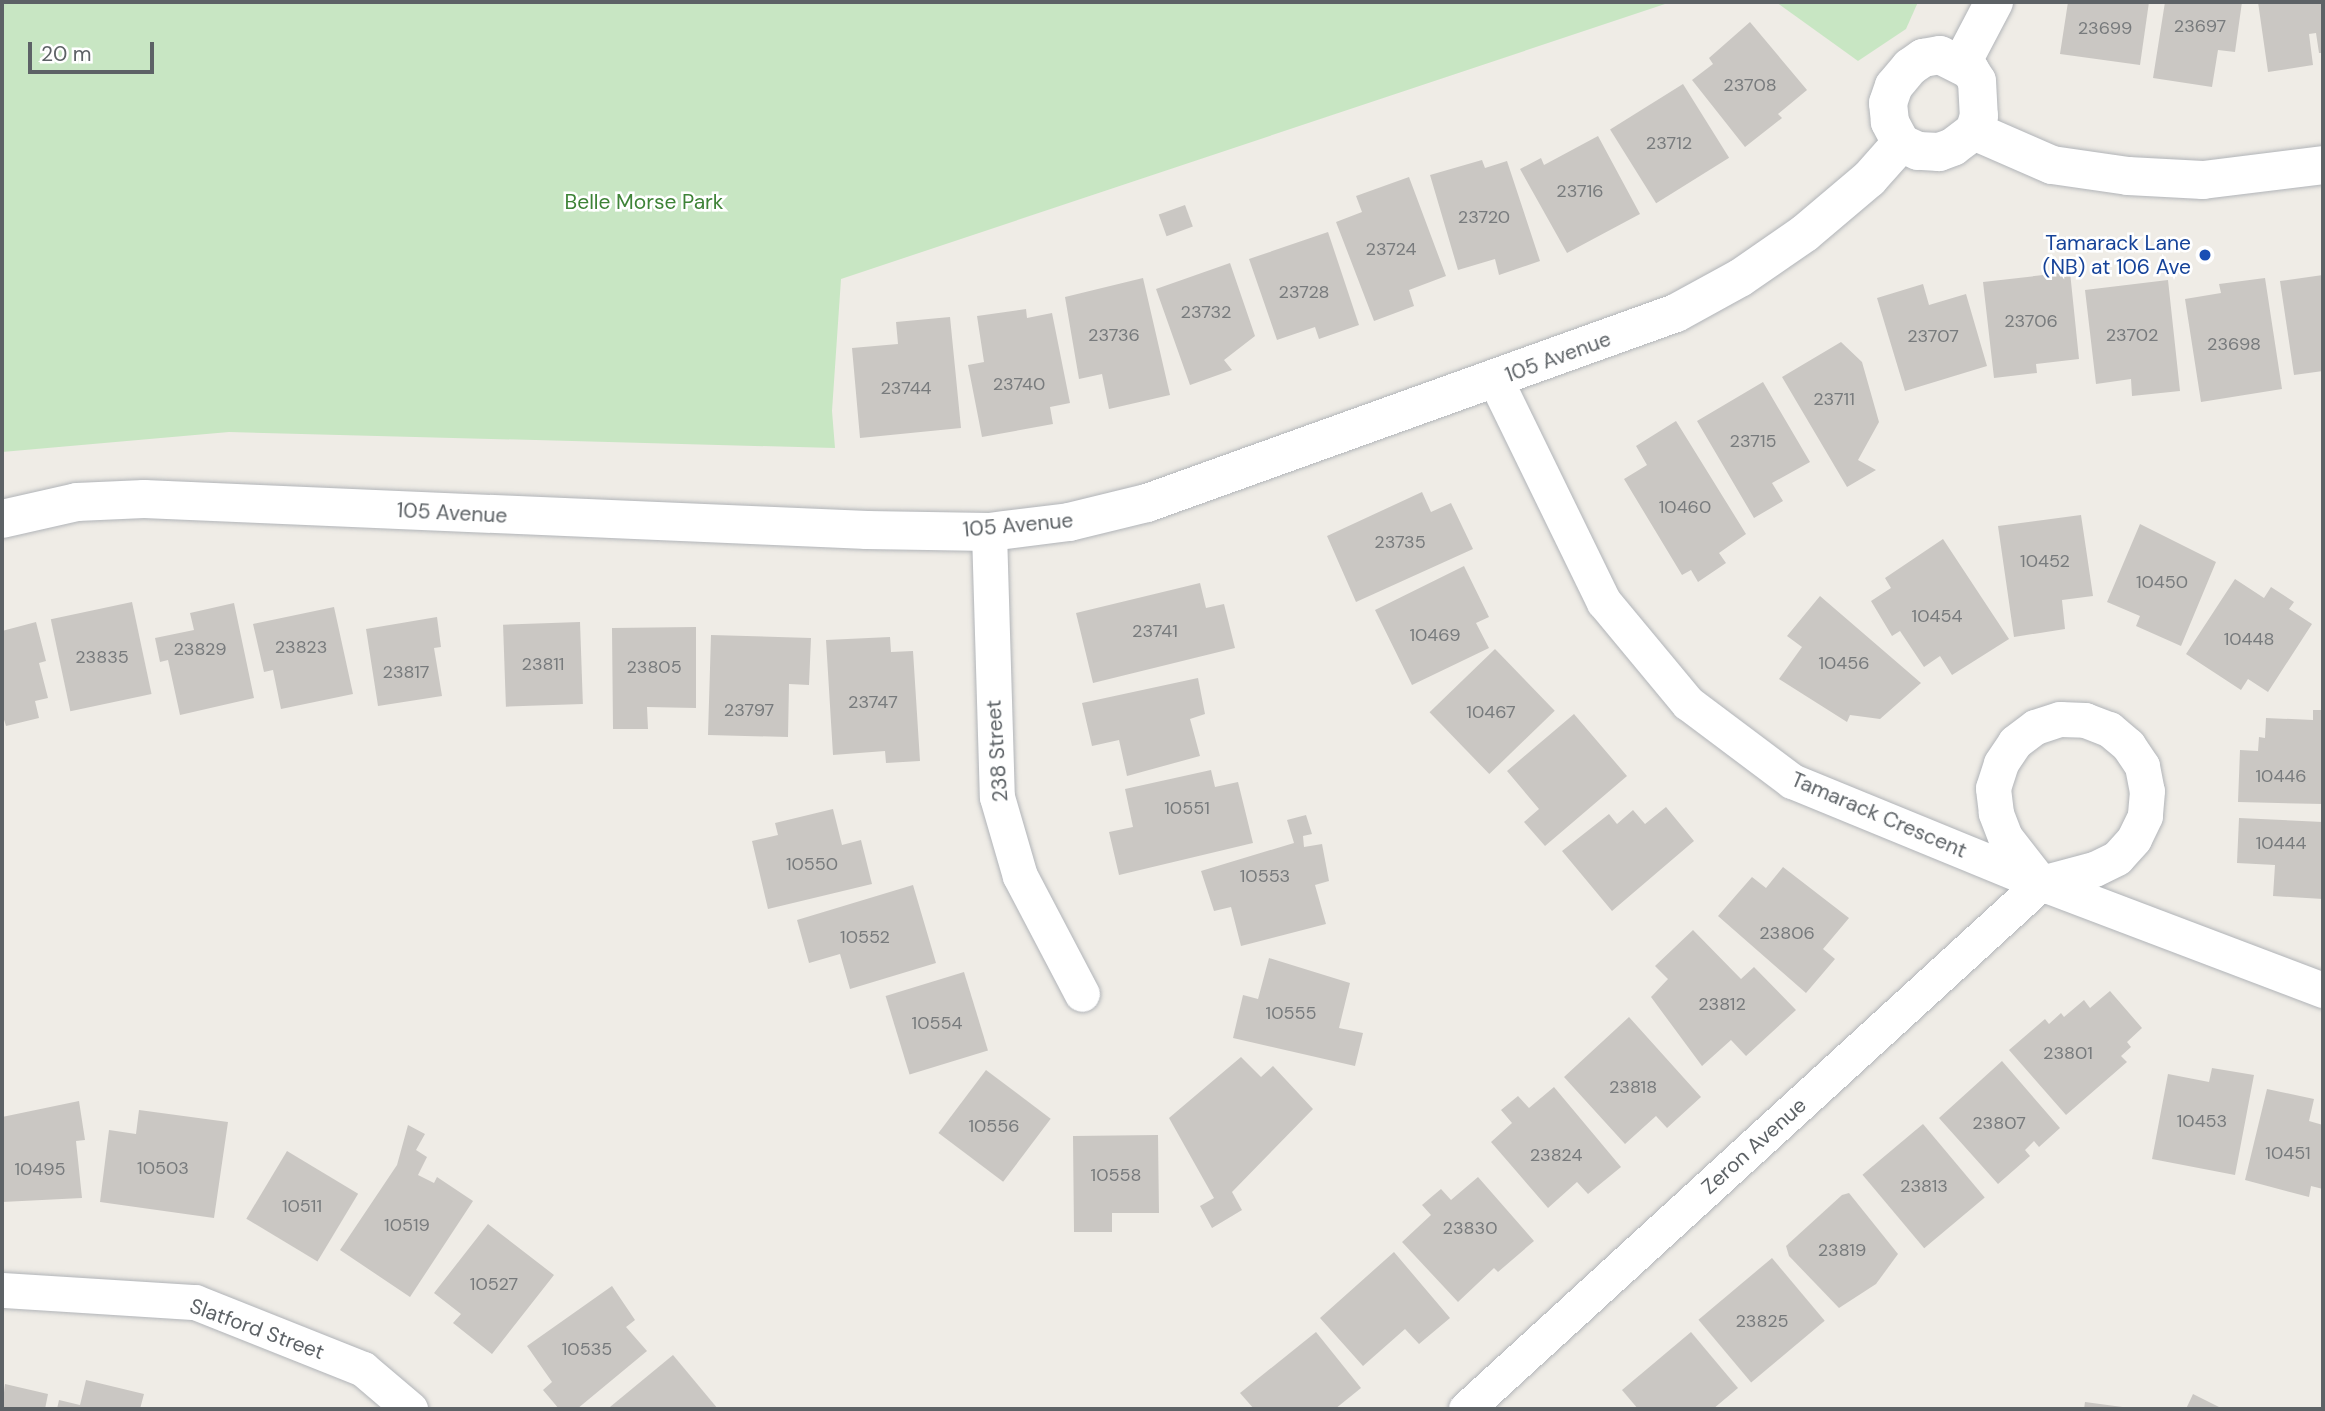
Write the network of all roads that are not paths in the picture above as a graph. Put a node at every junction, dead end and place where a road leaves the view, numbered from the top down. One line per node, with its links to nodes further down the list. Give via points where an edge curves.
1 (1994, 2): 2 (street)
2 (1962, 63): 3 (street, via 1978,81 1980,107); 4 (street, via 1940,55 1923,58 1894,86 1888,103 1890,122)
3 (1974, 131): 4 (street, via 1939,152 1918,151); 5 (street, via 2052,165 2128,176 2203,180)
4 (1902, 142): 6 (street, 105 Avenue, via 1825,217 1729,284 1653,322)
5 (2323, 165)
6 (1495, 379): 8 (street, 105 Avenue, via 1147,503 1069,522); 9 (street, Tamarack Crescent, via 1604,602 1688,703 1792,781)
7 (2, 519): 8 (street, 105 Avenue, via 77,502 158,499 705,525)
8 (989, 532): 11 (street, 238 Street, via 997,797 1020,876)
9 (2041, 883): 9 (street, via 2117,858 2134,839 2145,816 2142,766 2129,745 2109,729 2085,720 2060,719 2035,727 2015,742 2001,763 1993,788 2005,837); 10 (street, Tamarack Crescent); 14 (street, Zeron Avenue)
10 (2323, 990)
11 (1082, 994)
12 (2, 1290): 13 (street, Slatford Street, via 195,1302 363,1369)
13 (410, 1409)
14 (1466, 1409)

